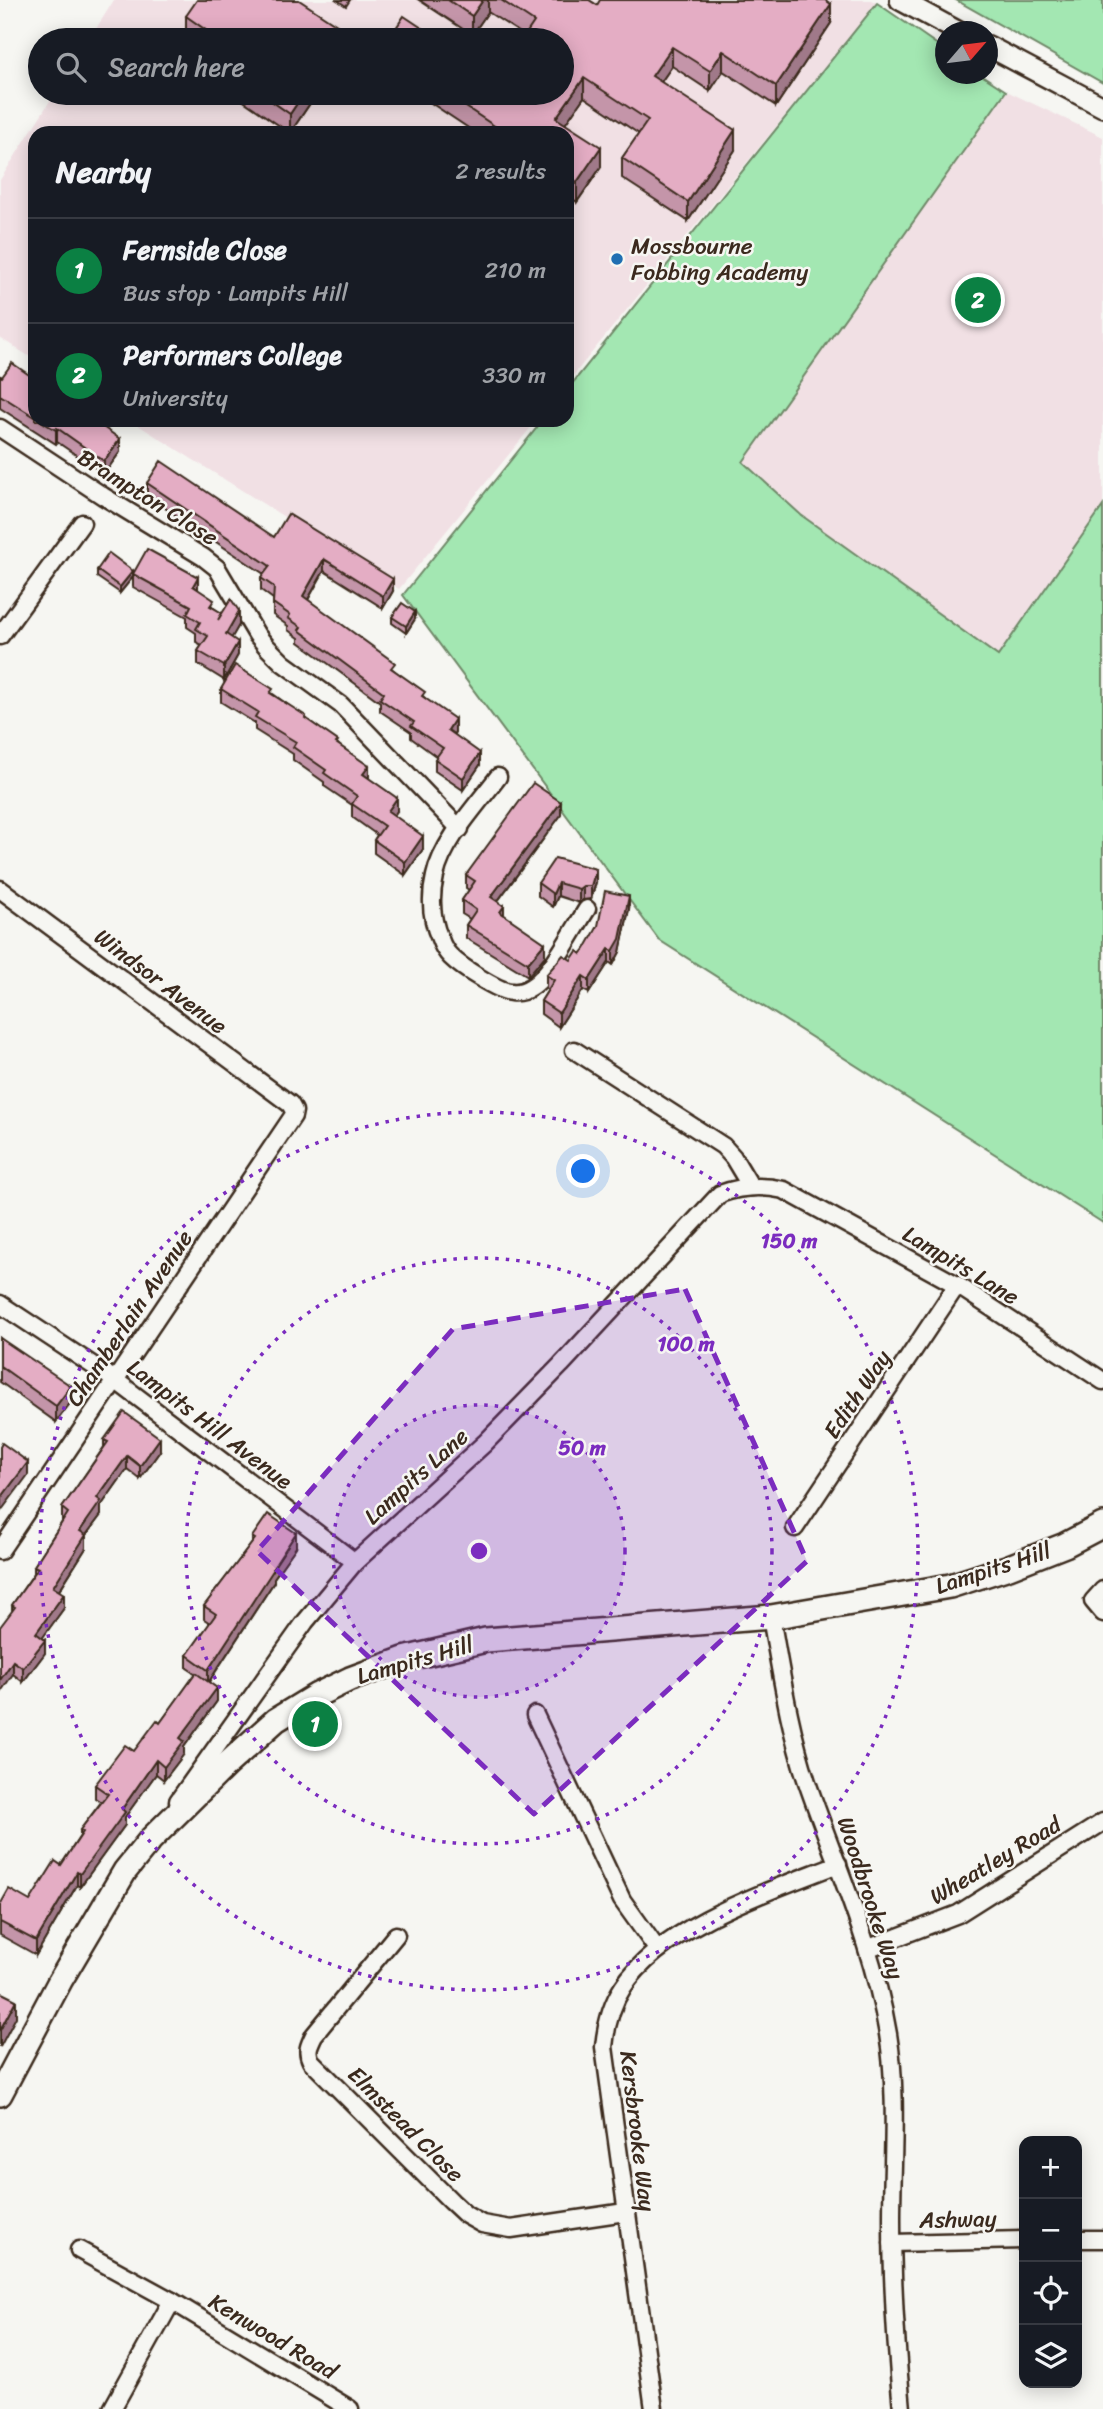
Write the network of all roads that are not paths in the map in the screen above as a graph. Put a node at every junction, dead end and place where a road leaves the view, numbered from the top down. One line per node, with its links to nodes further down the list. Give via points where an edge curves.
1 (900, 0): 2 (street)
2 (939, 21)
3 (998, 52): 4 (street)
4 (1103, 107)
5 (0, 428): 9 (street, Brampton Close, via 217,568 267,647 341,705)
6 (82, 523): 7 (street)
7 (0, 636)
8 (498, 777): 9 (street)
9 (460, 829): 11 (street, via 435,874 432,910 440,942 470,970 508,992 533,987)
10 (0, 889): 13 (street, Windsor Avenue)
11 (587, 909)
12 (574, 1051): 14 (street, via 723,1146)
13 (294, 1111): 17 (street, Chamberlain Avenue)
14 (751, 1187): 15 (street, Lampits Lane, via 784,1190); 22 (street, Lampits Lane, via 720,1194 485,1444)
15 (957, 1285): 18 (street, Lampits Lane); 20 (street, Edith Way)
16 (0, 1304): 17 (street, Lampits Hill Avenue)
17 (114, 1380): 21 (street, Chamberlain Avenue); 22 (street, Lampits Hill Avenue)
18 (1103, 1381)
19 (1103, 1525): 25 (main road, Lampits Hill, via 1065,1545 950,1586)
20 (795, 1528)
21 (0, 1551)
22 (355, 1562): 28 (street, Lampits Lane, via 305,1622)
23 (1103, 1590): 24 (street, via 1093,1601)
24 (1103, 1613)
25 (771, 1616): 28 (main road, Lampits Hill, via 486,1640 382,1667 350,1679 276,1720); 29 (street, Woodbrooke Way, via 793,1735)
26 (535, 1715): 32 (street, via 622,1900)
27 (1103, 1822): 31 (street, Wheatley Road, via 958,1914)
28 (151, 1839): 33 (main road, Lampits Hill, via 98,1914)
29 (838, 1864): 31 (street, Woodbrooke Way); 32 (street, Kersbrooke Way, via 712,1917)
30 (396, 1936): 34 (street, Elmstead Close, via 314,2035 308,2045 311,2061 452,2202 482,2224 511,2230)
31 (869, 1948): 38 (street, Woodbrooke Way, via 888,2034 893,2085)
32 (657, 1950): 34 (street, Kersbrooke Way, via 623,1987 606,2026 604,2047)
33 (0, 2094)
34 (625, 2213): 43 (street, Kersbrooke Way)
35 (1082, 2239): 36 (street)
36 (1103, 2239)
37 (1019, 2240): 38 (street, Ashway)
38 (892, 2243): 44 (street, Woodbrooke Way)
39 (79, 2250): 40 (street, Kenwood Road)
40 (172, 2301): 41 (street); 42 (street, Kenwood Road)
41 (112, 2409)
42 (350, 2409)
43 (654, 2409)
44 (902, 2409)

